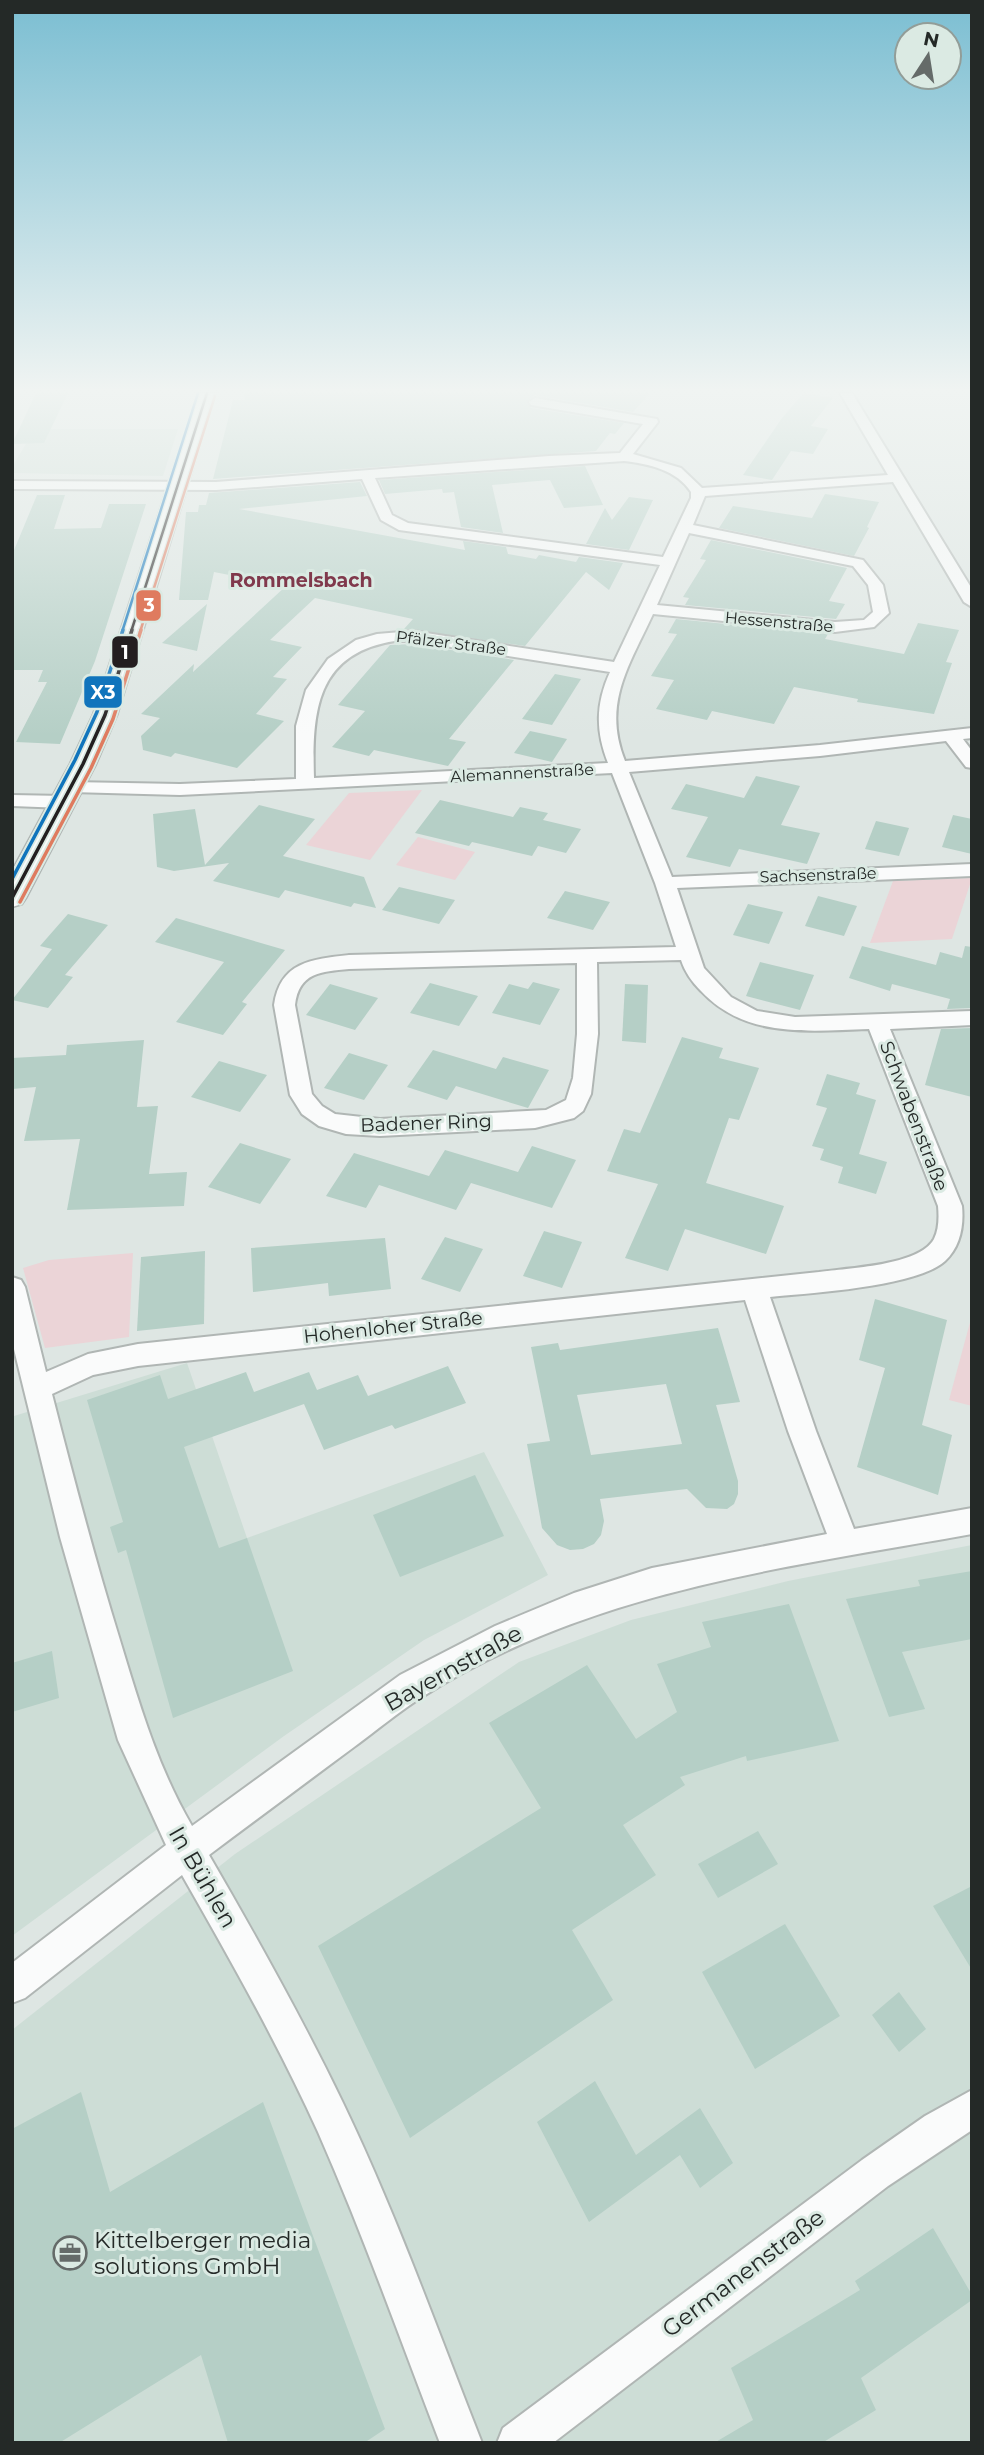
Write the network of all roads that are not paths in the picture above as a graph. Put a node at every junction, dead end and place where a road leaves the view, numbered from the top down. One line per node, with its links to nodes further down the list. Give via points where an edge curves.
1 (171, 508): 15 (main road, via 106,715)
2 (382, 508): 6 (street, via 386,517 404,527)
3 (694, 508): 5 (street, Schwabenstraße)
4 (916, 508): 7 (street)
5 (684, 528): 6 (street, Schwabenstraße); 8 (street, Hessenstraße, via 858,563 877,592 881,613 868,624 835,627)
6 (667, 562): 8 (street, Schwabenstraße)
7 (972, 602)
8 (648, 609): 9 (street, Schwabenstraße)
9 (619, 668): 13 (street, Schwabenstraße, via 609,692 606,721); 14 (street, Pfälzer Straße, via 413,636 389,635 359,643 334,661 313,692 305,728)
10 (972, 733): 11 (street, Alemannenstraße)
11 (951, 736): 12 (street); 13 (street, Alemannenstraße)
12 (972, 762)
13 (618, 769): 14 (street, Alemannenstraße); 18 (street, Schwabenstraße)
14 (305, 783): 15 (street, Alemannenstraße)
15 (67, 794): 16 (street, Alemannenstraße); 19 (main road)
16 (12, 800)
17 (972, 870): 18 (street, Sachsenstraße)
18 (665, 883): 20 (street, Schwabenstraße)
19 (12, 898)
20 (688, 953): 21 (street, Badener Ring); 23 (street, Schwabenstraße, via 711,992 752,1017 809,1025)
21 (587, 957): 21 (street, Badener Ring, via 349,962 305,972 288,985 282,1007 301,1095 321,1118 346,1125 516,1120 565,1113 582,1092)
22 (972, 1018): 23 (street)
23 (877, 1022): 24 (street, Schwabenstraße)
24 (961, 1206): 26 (street, Schwabenstraße, via 945,1241 920,1264)
25 (12, 1287): 27 (street, In Bühlen)
26 (754, 1289): 27 (street, Hohenloher Straße, via 138,1355 88,1366); 29 (street)
27 (37, 1389): 30 (street, In Bühlen, via 122,1705 148,1775)
28 (972, 1521): 29 (street, Bayernstraße)
29 (845, 1544): 30 (street, Bayernstraße, via 652,1582 574,1607 506,1636 411,1686)
30 (187, 1850): 31 (street, Bayernstraße); 33 (street, In Bühlen, via 254,1968 330,2118)
31 (12, 1985)
32 (972, 2109): 34 (street, Germanenstraße, via 875,2173)
33 (461, 2443)
34 (518, 2443)

